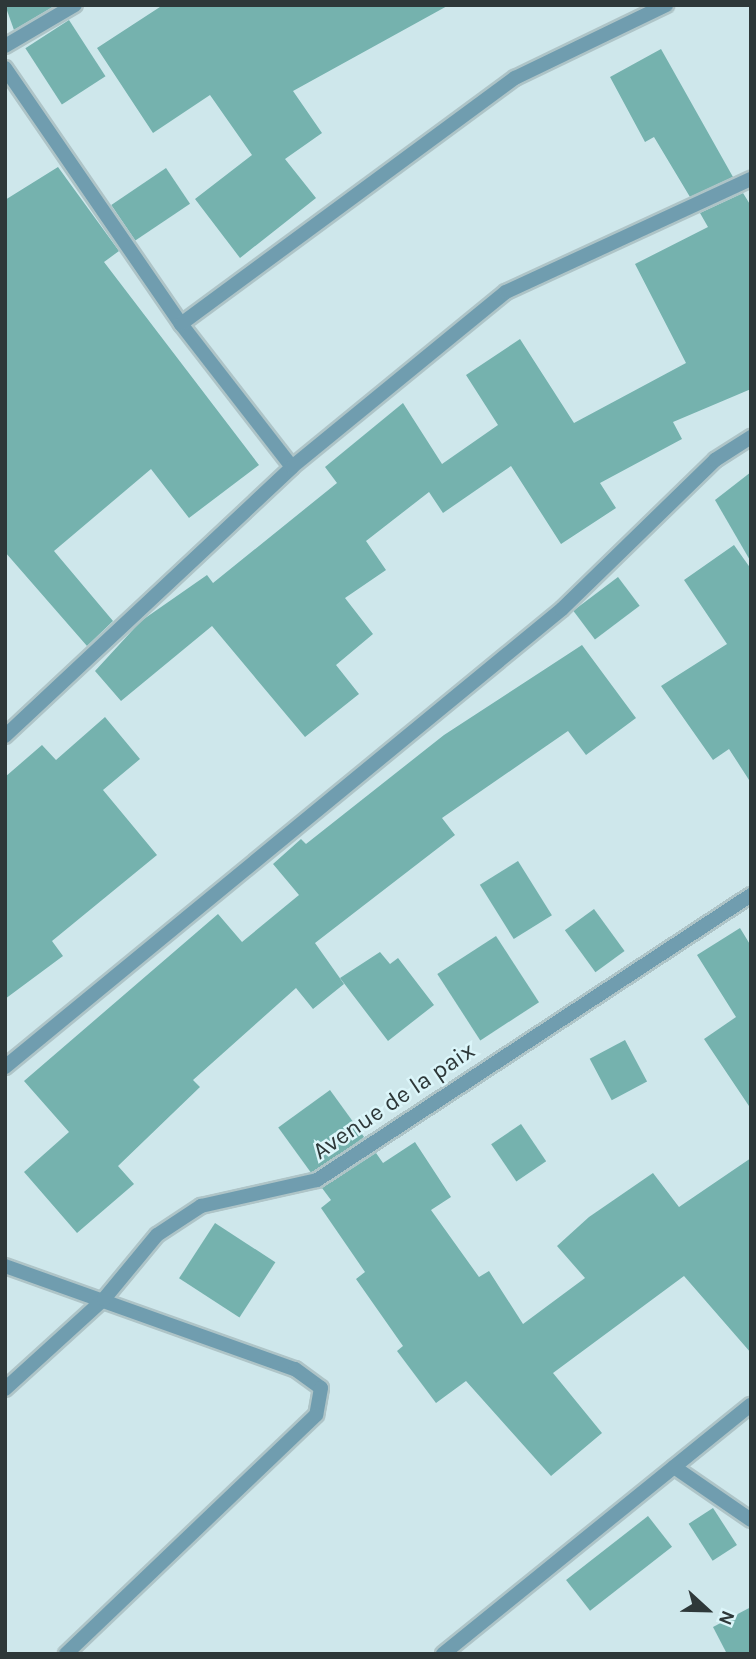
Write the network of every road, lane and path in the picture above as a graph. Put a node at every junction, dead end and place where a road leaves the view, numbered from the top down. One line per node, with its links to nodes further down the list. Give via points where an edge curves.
1 (75, 5): 3 (street)
2 (666, 5): 6 (street, via 515,78)
3 (5, 46)
4 (5, 68): 6 (street)
5 (751, 179): 8 (street, via 506,292)
6 (181, 324): 8 (street)
7 (751, 437): 11 (street, via 715,460 562,608)
8 (292, 467): 9 (street)
9 (5, 736)
10 (751, 895): 13 (street, Avenue de la paix, via 317,1180 201,1206 157,1235)
11 (5, 1067)
12 (5, 1266): 13 (street)
13 (104, 1299): 14 (street, Avenue de la paix); 18 (street, via 295,1369 321,1388 316,1415)
14 (5, 1389)
15 (751, 1405): 16 (street)
16 (674, 1467): 17 (street); 19 (street)
17 (751, 1520)
18 (66, 1654)
19 (443, 1654)

